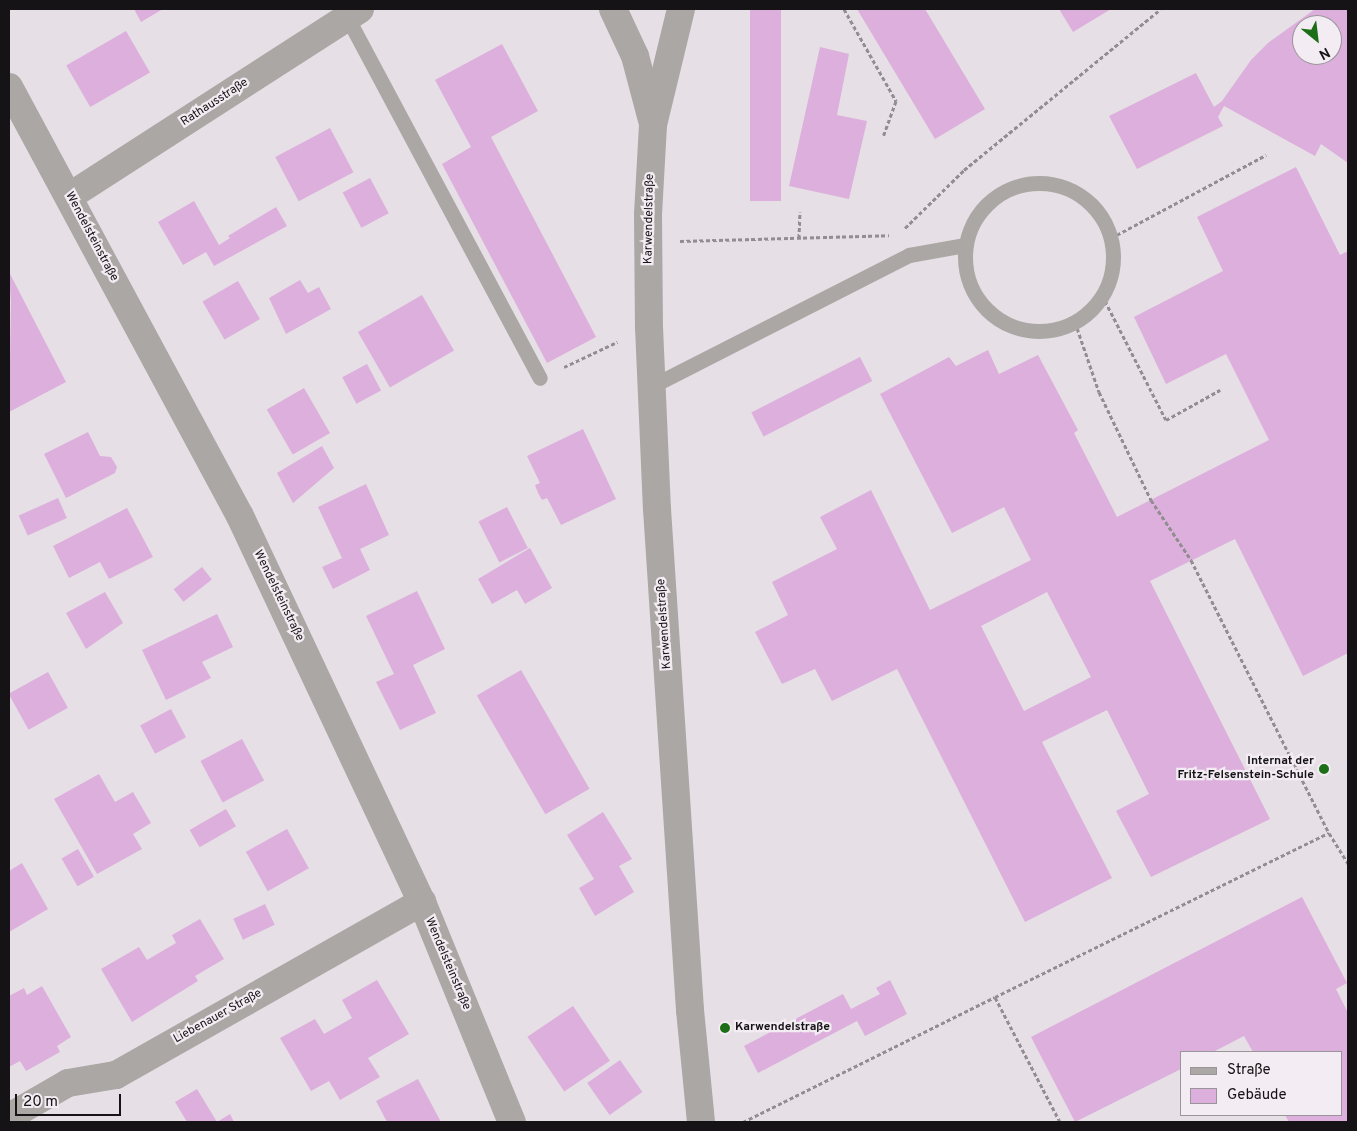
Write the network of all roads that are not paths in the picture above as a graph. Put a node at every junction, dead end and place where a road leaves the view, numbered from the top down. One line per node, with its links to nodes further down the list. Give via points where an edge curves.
1 (613, 9): 5 (street, Karwendelstraße, via 635,56)
2 (681, 9): 5 (street, Karwendelstraße)
3 (353, 13): 6 (street, Rathausstraße); 8 (lane)
4 (9, 87): 6 (street, Wendelsteinstraße)
5 (653, 125): 9 (street, Karwendelstraße, via 649,241)
6 (70, 196): 10 (street, Wendelsteinstraße, via 240,516)
7 (965, 245): 7 (lane, via 965,268 972,291 986,311 1006,324 1028,331 1052,331 1075,322 1090,311 1110,277 1111,238 1100,215 1083,197 1060,186 1036,183 1011,188 989,202 974,221); 9 (lane, via 908,255)
8 (540, 378)
9 (650, 387): 13 (street, Karwendelstraße, via 690,1010)
10 (422, 902): 11 (street, Liebenauer Straße, via 116,1075 68,1083); 12 (street, Wendelsteinstraße)
11 (9, 1117)
12 (512, 1122)
13 (701, 1122)

